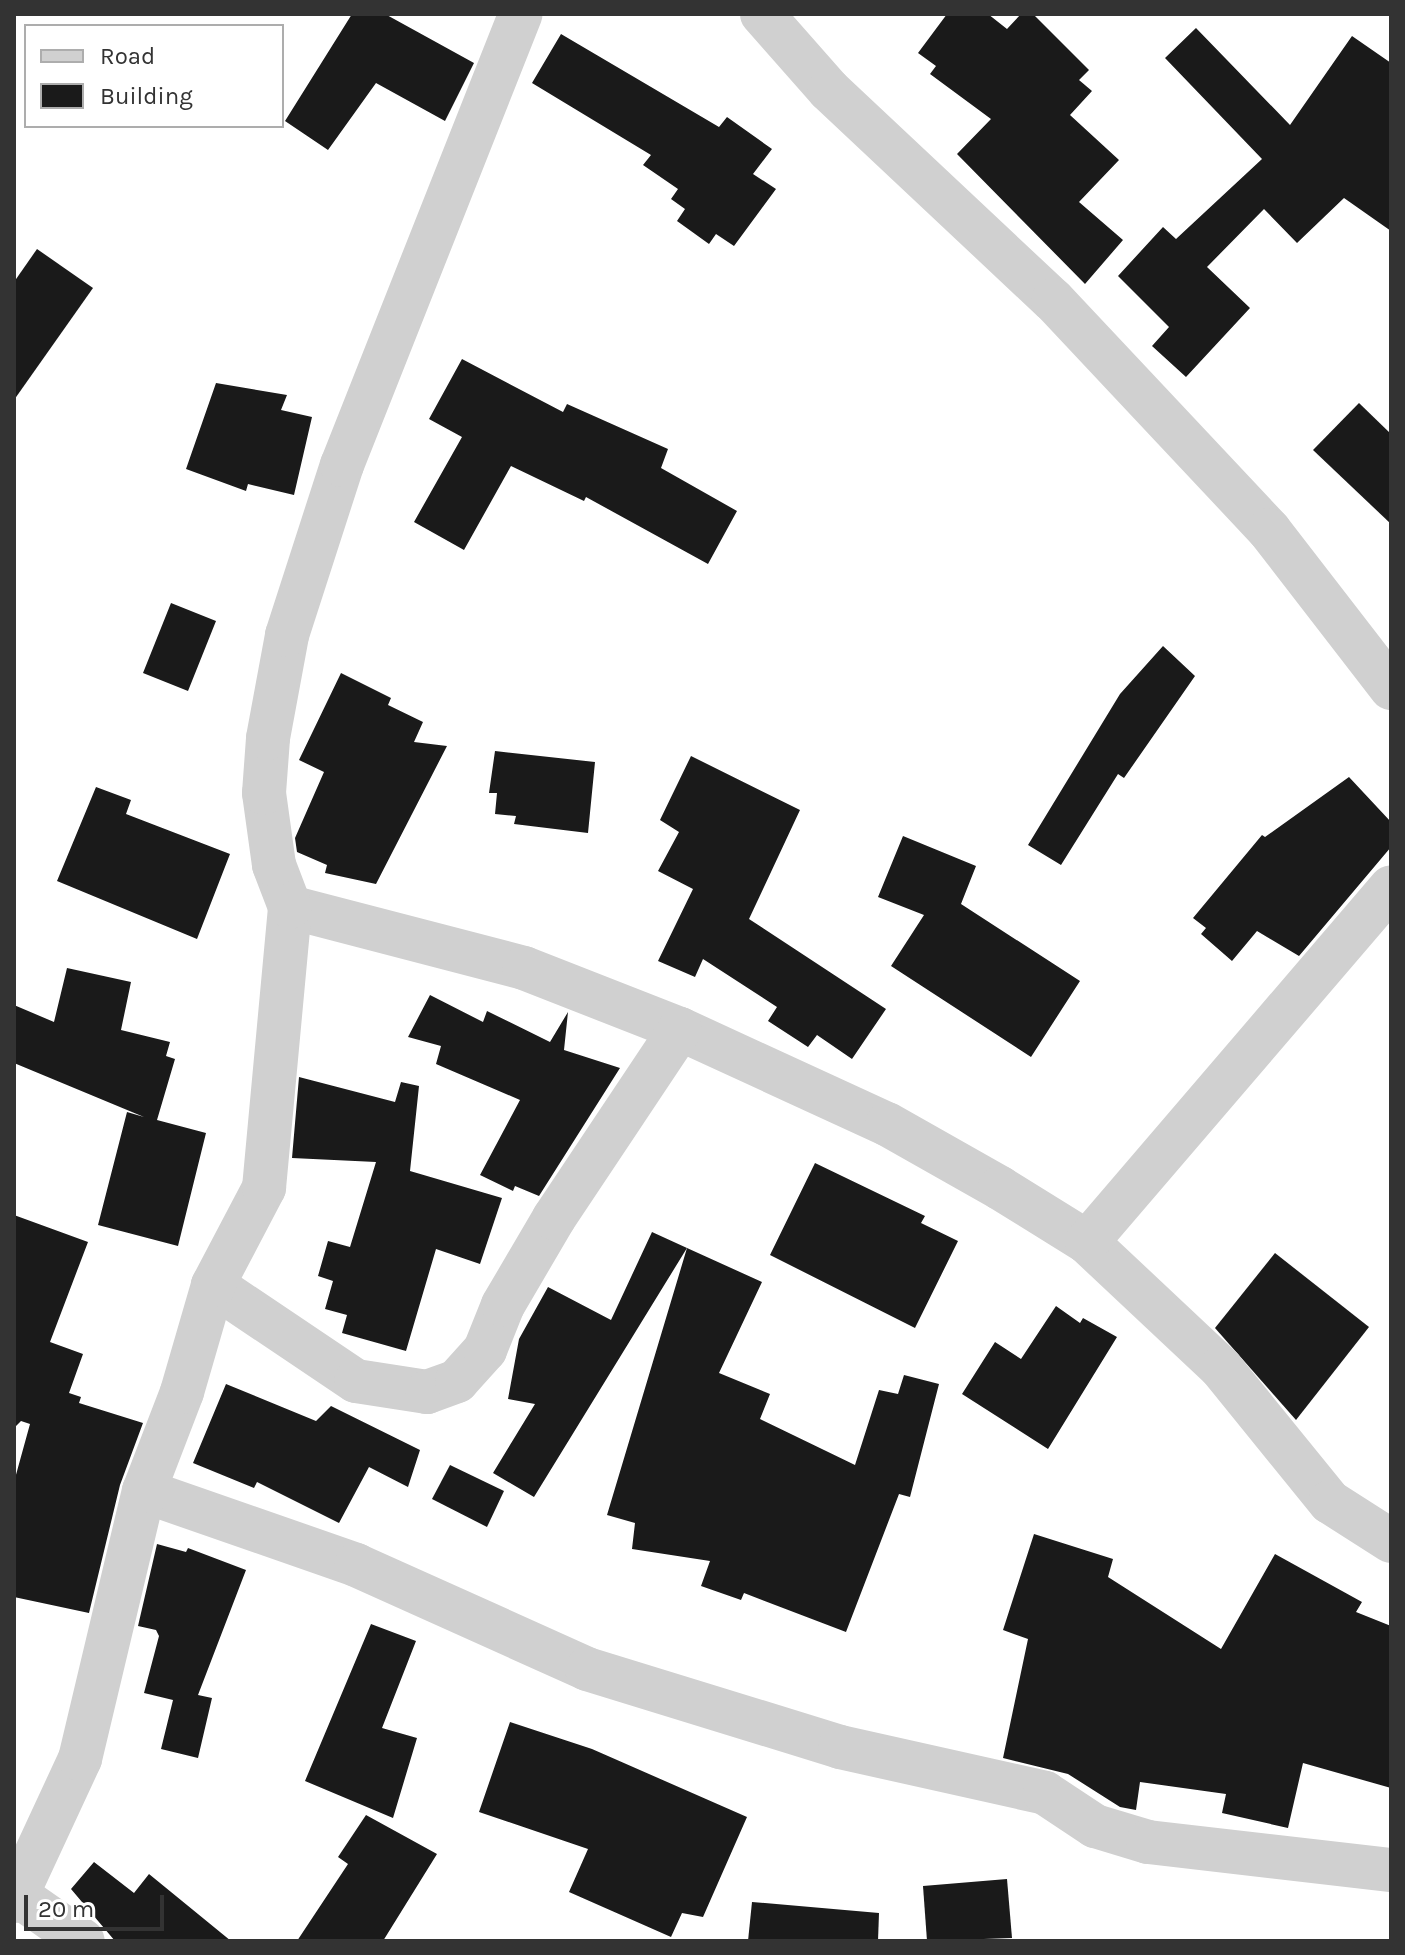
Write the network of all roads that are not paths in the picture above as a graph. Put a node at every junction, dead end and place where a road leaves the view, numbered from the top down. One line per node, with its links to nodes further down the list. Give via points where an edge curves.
1 (521, 14): 5 (street, via 342,465 287,635 264,793 274,865)
2 (762, 14): 3 (street, via 829,90 1053,300 1269,530)
3 (1391, 688)
4 (1391, 887): 7 (street)
5 (290, 907): 6 (street, via 524,968); 8 (street, via 264,1188)
6 (680, 1029): 7 (street, via 887,1124); 8 (street, via 554,1218 503,1305 485,1350 457,1381 427,1392 356,1381)
7 (1087, 1242): 10 (street, via 1221,1368 1330,1502)
8 (213, 1285): 9 (street, via 182,1392)
9 (144, 1491): 11 (street, via 356,1565 587,1669 840,1747 1045,1793 1095,1826 1148,1842); 12 (street, via 80,1759)
10 (1391, 1541)
11 (1391, 1870)
12 (18, 1878): 13 (street)
13 (83, 1941)

